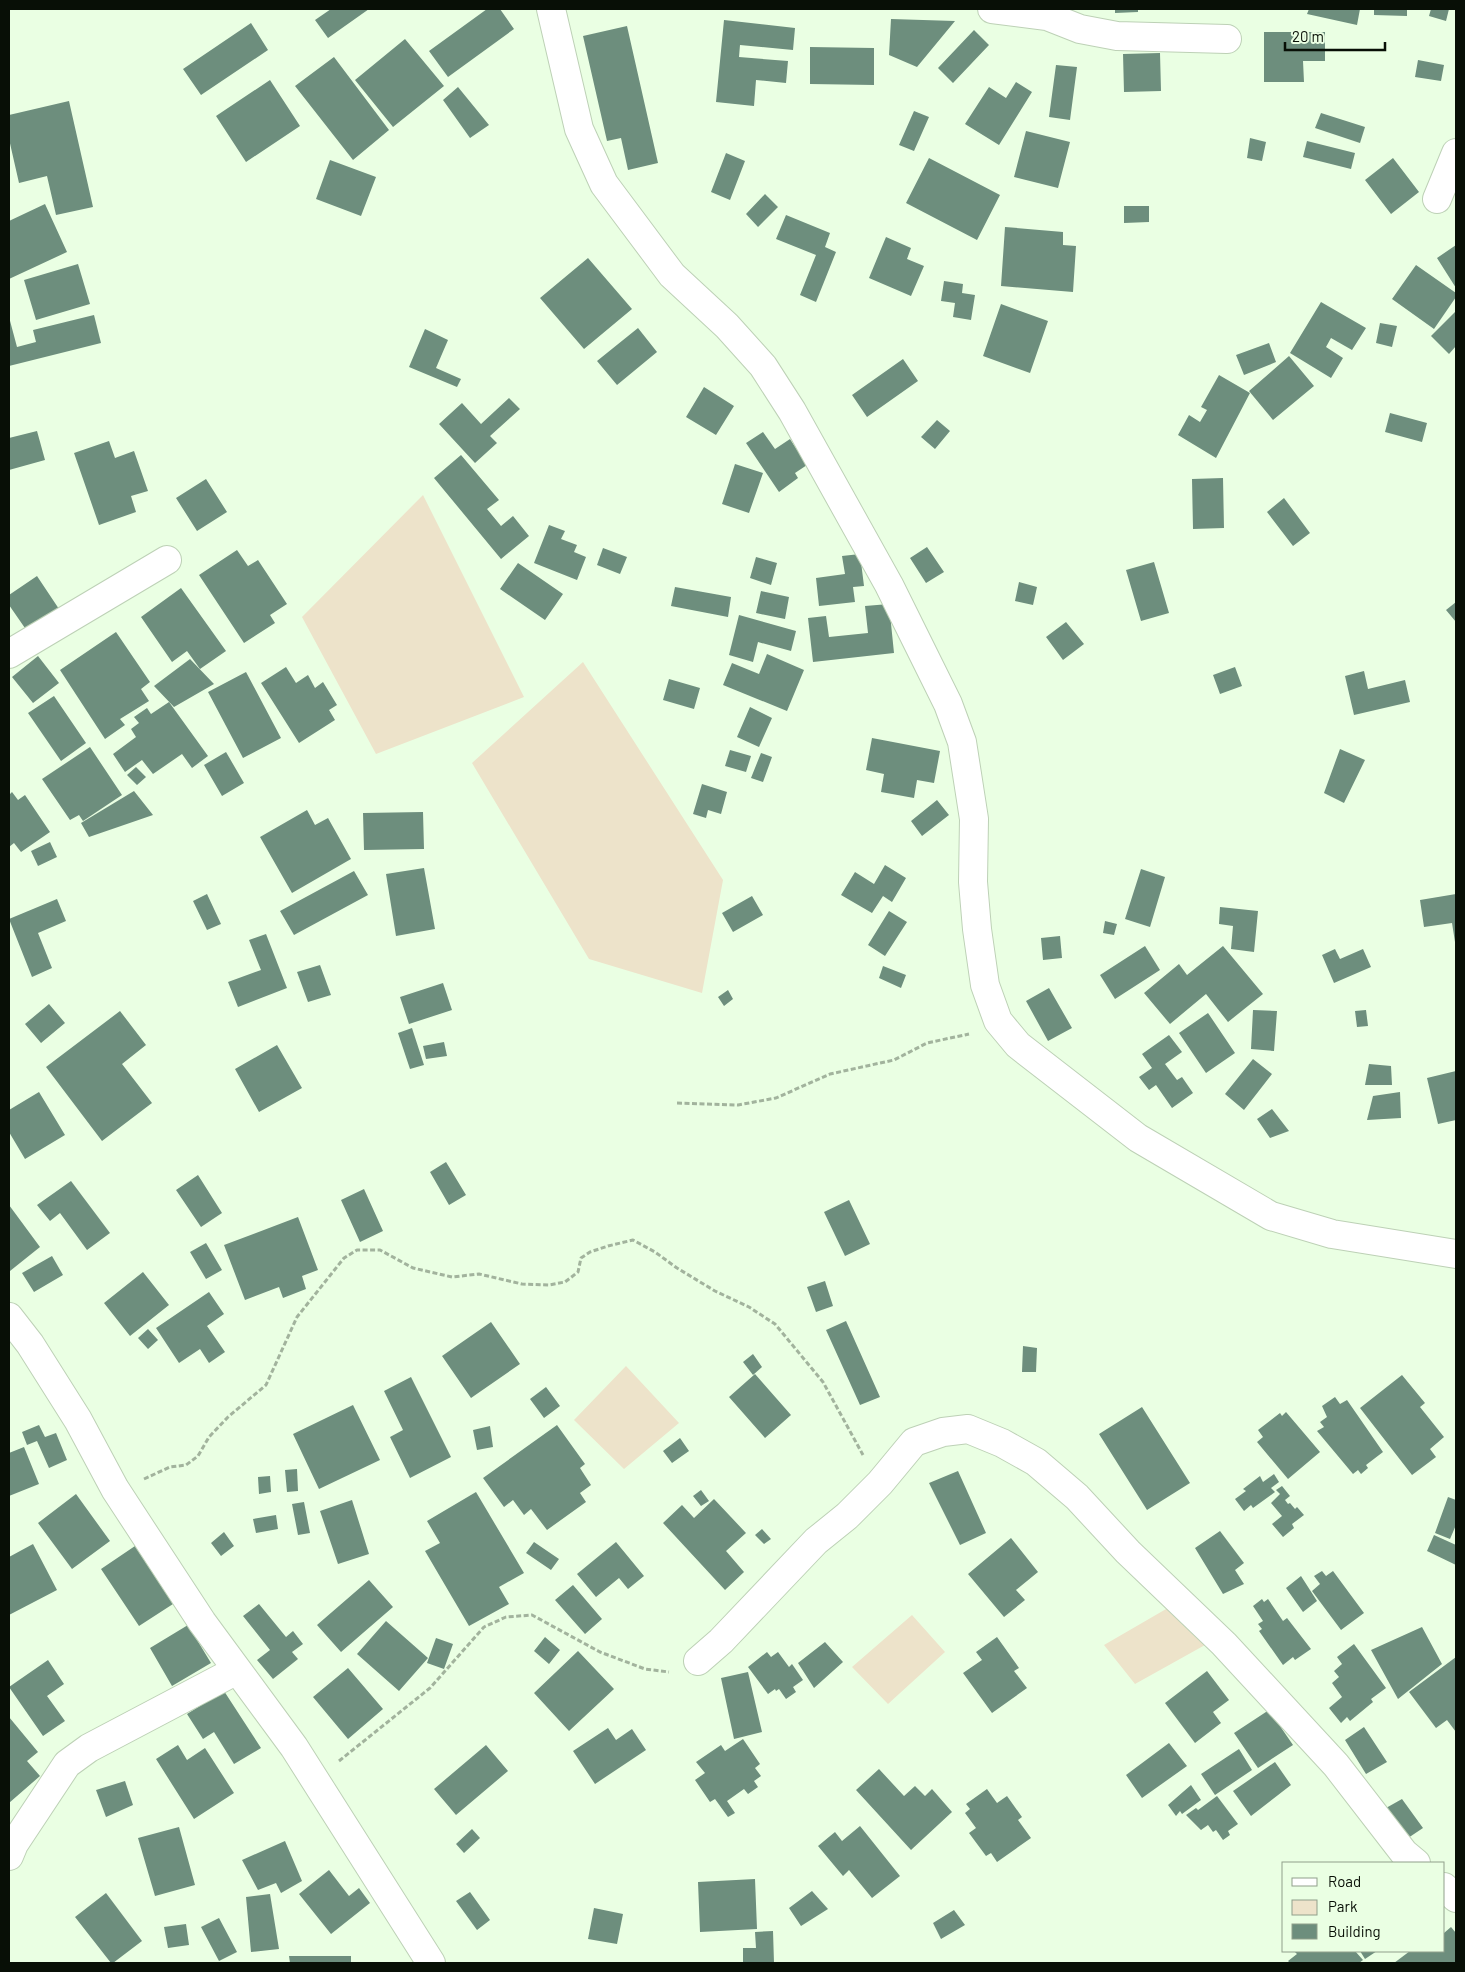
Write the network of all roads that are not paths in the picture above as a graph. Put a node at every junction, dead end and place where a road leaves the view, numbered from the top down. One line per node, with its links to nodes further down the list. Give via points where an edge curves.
1 (551, 9): 8 (street, via 579,129 604,184 672,275 727,326 763,366 792,411 889,585 948,704 962,742 974,819 973,882 986,985 998,1022 1018,1045 1138,1138 1271,1216 1332,1234)
2 (992, 9): 3 (street, via 1047,16 1080,29 1117,36)
3 (1227, 39)
4 (1456, 153): 5 (street)
5 (1437, 199)
6 (168, 560): 7 (street)
7 (9, 654)
8 (1456, 1254)
9 (9, 1317): 11 (street, via 78,1420 115,1489)
10 (698, 1661): 13 (street, via 721,1641 816,1540 847,1516 880,1483 914,1442 942,1432 968,1429 1036,1462 1077,1497 1128,1552 1224,1644 1336,1765 1404,1853)
11 (237, 1670): 12 (street, via 89,1748 67,1764); 16 (street, via 294,1746)
12 (9, 1856)
13 (1415, 1862)
14 (1445, 1888): 15 (street)
15 (1456, 1898)
16 (431, 1963)

